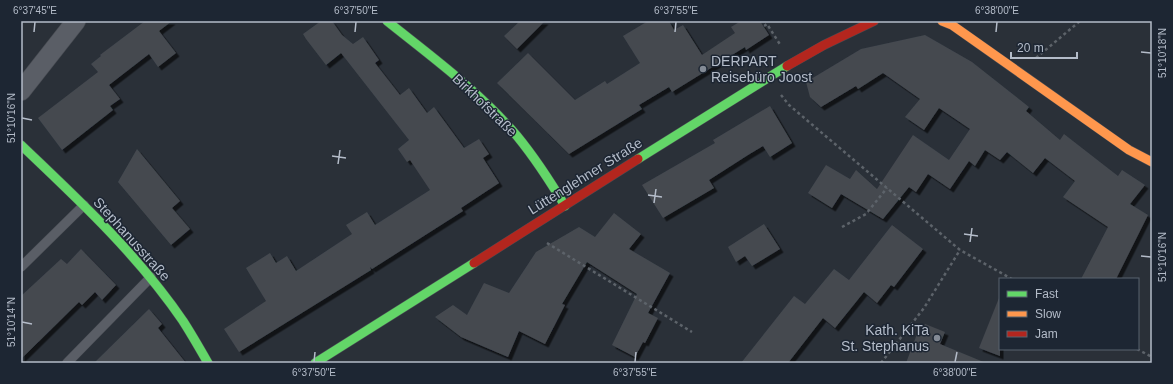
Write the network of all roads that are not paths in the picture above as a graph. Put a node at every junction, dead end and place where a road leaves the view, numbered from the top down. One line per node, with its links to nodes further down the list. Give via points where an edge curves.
1 (76, 21): 5 (street)
2 (387, 21): 9 (street, Birkhofstraße, via 462,81 516,135 546,174)
3 (874, 21): 9 (street, Lüttenglehner Straße, via 766,78)
4 (942, 21): 7 (street, via 952,25 1129,150)
5 (21, 91)
6 (21, 145): 8 (street, Stephanusstraße)
7 (1152, 162)
8 (84, 205): 10 (lane); 11 (street, Stephanusstraße)
9 (565, 206): 14 (street, Lüttenglehner Straße)
10 (21, 267)
11 (151, 277): 12 (lane); 13 (street, Stephanusstraße, via 179,314)
12 (67, 363)
13 (208, 363)
14 (314, 363)

